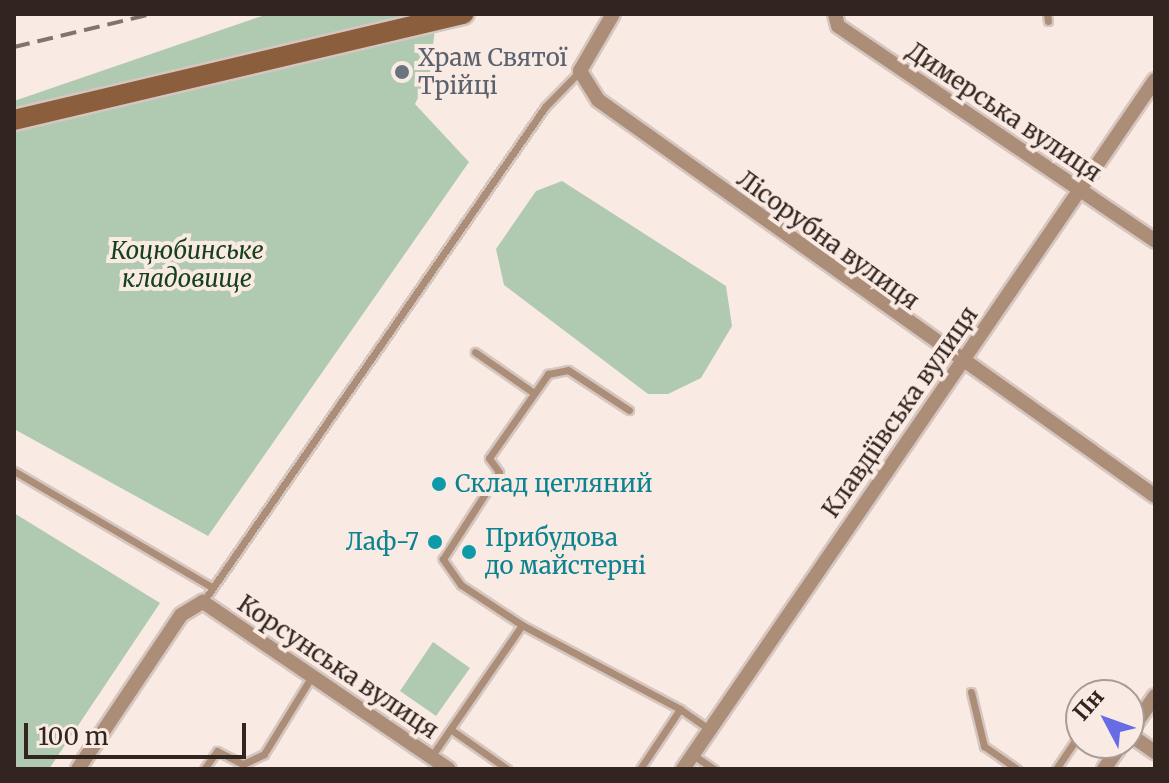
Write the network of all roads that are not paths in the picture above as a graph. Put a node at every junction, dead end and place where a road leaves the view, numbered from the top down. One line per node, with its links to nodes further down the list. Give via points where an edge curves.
1 (464, 14): 6 (street)
2 (613, 14): 4 (street)
3 (835, 14): 7 (street, Димерська вулиця, via 838,26)
4 (580, 71): 10 (street, Лісорубна вулиця, via 598,100); 15 (lane, via 545,107)
5 (1155, 80): 7 (street, Клавдіївська вулиця)
6 (14, 120)
7 (1080, 190): 8 (street, Димерська вулиця); 10 (street, Клавдіївська вулиця)
8 (1155, 241)
9 (475, 352): 11 (lane)
10 (960, 363): 14 (street, Лісорубна вулиця); 21 (street, Клавдіївська вулиця)
11 (534, 393): 12 (lane, via 548,374 568,370); 17 (lane, via 489,458 499,472 443,559 461,585)
12 (629, 410)
13 (14, 471): 15 (lane)
14 (1155, 496)
15 (212, 587): 16 (lane)
16 (203, 602): 18 (street, Корсунська вулиця); 25 (street, via 181,615)
17 (522, 625): 20 (lane); 22 (lane)
18 (312, 676): 24 (street, Корсунська вулиця); 26 (lane, via 264,754 243,764 217,751)
19 (971, 692): 32 (lane, via 984,746)
20 (680, 709): 21 (lane); 29 (lane)
21 (710, 730): 23 (street, Клавдіївська вулиця)
22 (453, 731): 24 (lane); 28 (lane)
23 (693, 755): 30 (street, Клавдіївська вулиця); 31 (lane)
24 (431, 757): 27 (street, Корсунська вулиця)
25 (78, 769)
26 (204, 769)
27 (449, 769)
28 (507, 769)
29 (640, 769)
30 (683, 769)
31 (714, 769)
32 (1017, 769)

